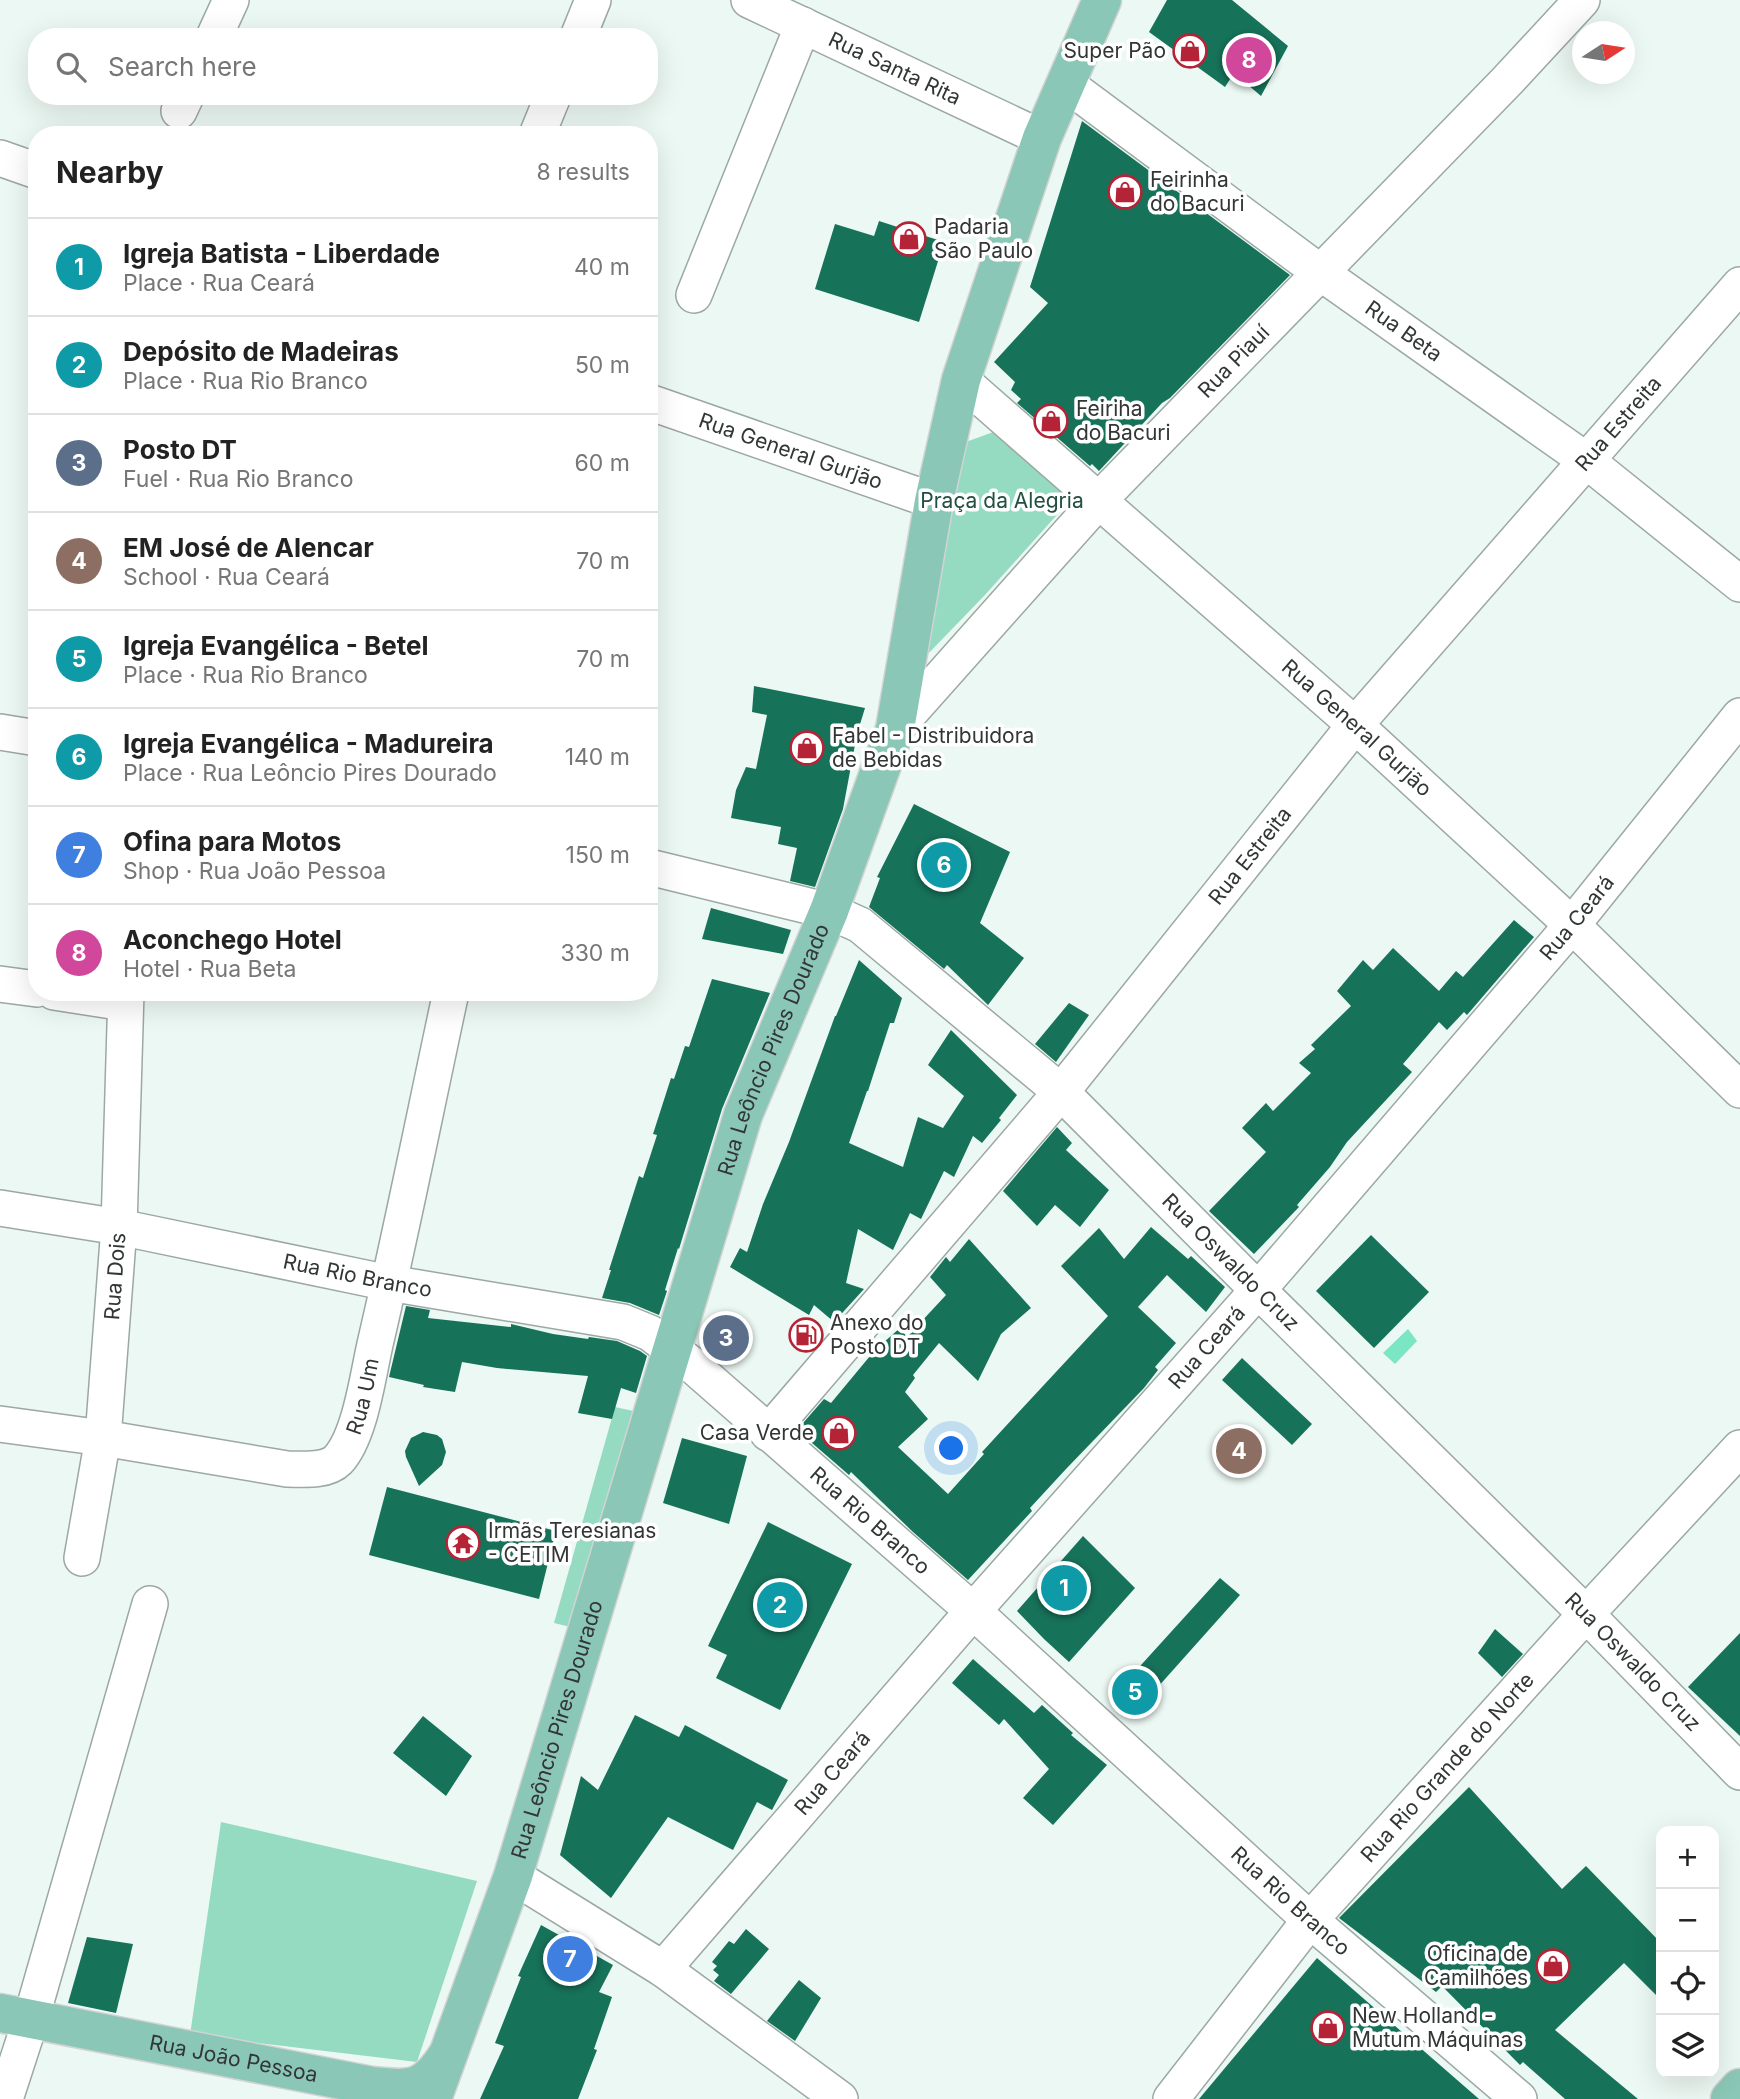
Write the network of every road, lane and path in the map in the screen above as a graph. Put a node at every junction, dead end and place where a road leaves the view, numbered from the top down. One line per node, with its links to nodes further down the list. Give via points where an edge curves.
1 (231, 0): 7 (street)
2 (593, 0): 8 (street)
3 (749, 0): 6 (street, Rua Santa Rita)
4 (1102, 0): 9 (main road, Rua Leôncio Pires Dourado)
5 (1582, 0): 15 (street, Rua Piauí)
6 (803, 25): 12 (street, Rua Santa Rita); 17 (street)
7 (218, 28)
8 (582, 28)
9 (1065, 83): 12 (main road, Rua Leôncio Pires Dourado); 15 (street, Rua Beta)
10 (549, 105): 11 (street)
11 (541, 126)
12 (1042, 138): 18 (main road, Rua Leôncio Pires Dourado)
13 (0, 158): 14 (street)
14 (28, 169)
15 (1321, 273): 20 (street, Rua Beta); 21 (street, Rua Piauí)
16 (1740, 285): 20 (street, Rua Estreita)
17 (694, 295)
18 (961, 380): 21 (street, Rua General Gurjão); 22 (main road, Rua Leôncio Pires Dourado)
19 (658, 405): 22 (street, Rua General Gurjão)
20 (1587, 461): 23 (street, Rua Beta); 25 (street, Rua Estreita)
21 (1099, 500): 25 (street, Rua General Gurjão); 26 (street, Rua Piauí)
22 (933, 501): 26 (main road, Rua Leôncio Pires Dourado)
23 (1740, 584)
24 (1740, 716): 31 (street, Rua Ceará)
25 (1355, 725): 31 (street, Rua General Gurjão); 37 (street, Rua Estreita)
26 (895, 729): 30 (main road, Rua Leôncio Pires Dourado)
27 (0, 732): 28 (street)
28 (28, 737)
29 (658, 869): 30 (street, Rua Oswaldo Cruz)
30 (829, 912): 37 (street, Rua Oswaldo Cruz, via 860,925); 42 (main road, Rua Leôncio Pires Dourado, via 743,1115)
31 (1572, 925): 36 (street, Rua General Gurjão); 41 (street, Rua Ceará)
32 (0, 984): 33 (street)
33 (28, 988)
34 (125, 1001): 39 (street, Rua Dois)
35 (448, 1001): 40 (street, Rua Um)
36 (1740, 1090)
37 (1061, 1092): 41 (street, Rua Oswaldo Cruz); 44 (street, Rua Estreita)
38 (0, 1208): 39 (street, Rua Rio Branco)
39 (119, 1227): 40 (street, Rua Rio Branco); 45 (street, Rua Dois)
40 (389, 1283): 42 (street, Rua Rio Branco, via 622,1322); 45 (street, Rua Um, via 354,1434 337,1461 328,1466 287,1469)
41 (1258, 1290): 49 (street, Rua Ceará); 50 (street, Rua Oswaldo Cruz)
42 (673, 1349): 44 (street, Rua Rio Branco); 52 (main road, Rua Leôncio Pires Dourado)
43 (0, 1424): 45 (street, Rua Um)
44 (768, 1433): 49 (street, Rua Rio Branco)
45 (103, 1438): 47 (street, Rua Dois)
46 (1740, 1448): 50 (street, Rua Rio Grande do Norte)
47 (82, 1558)
48 (150, 1604): 55 (street)
49 (973, 1611): 53 (street, Rua Rio Branco); 54 (street, Rua Ceará)
50 (1586, 1614): 51 (street, Rua Oswaldo Cruz); 53 (street, Rua Rio Grande do Norte)
51 (1740, 1772)
52 (513, 1875): 54 (street); 56 (main road, Rua Leôncio Pires Dourado)
53 (1311, 1920): 61 (street, Rua Rio Grande do Norte); 62 (street, Rua Rio Branco)
54 (663, 1969): 60 (street)
55 (16, 2016): 56 (main road, Rua João Pessoa, via 395,2088 425,2082); 58 (street)
56 (451, 2048): 59 (main road, Rua Leôncio Pires Dourado)
57 (1740, 2088): 63 (main road)
58 (5, 2099)
59 (432, 2099)
60 (840, 2099)
61 (1171, 2099)
62 (1519, 2099)
63 (1730, 2099)

